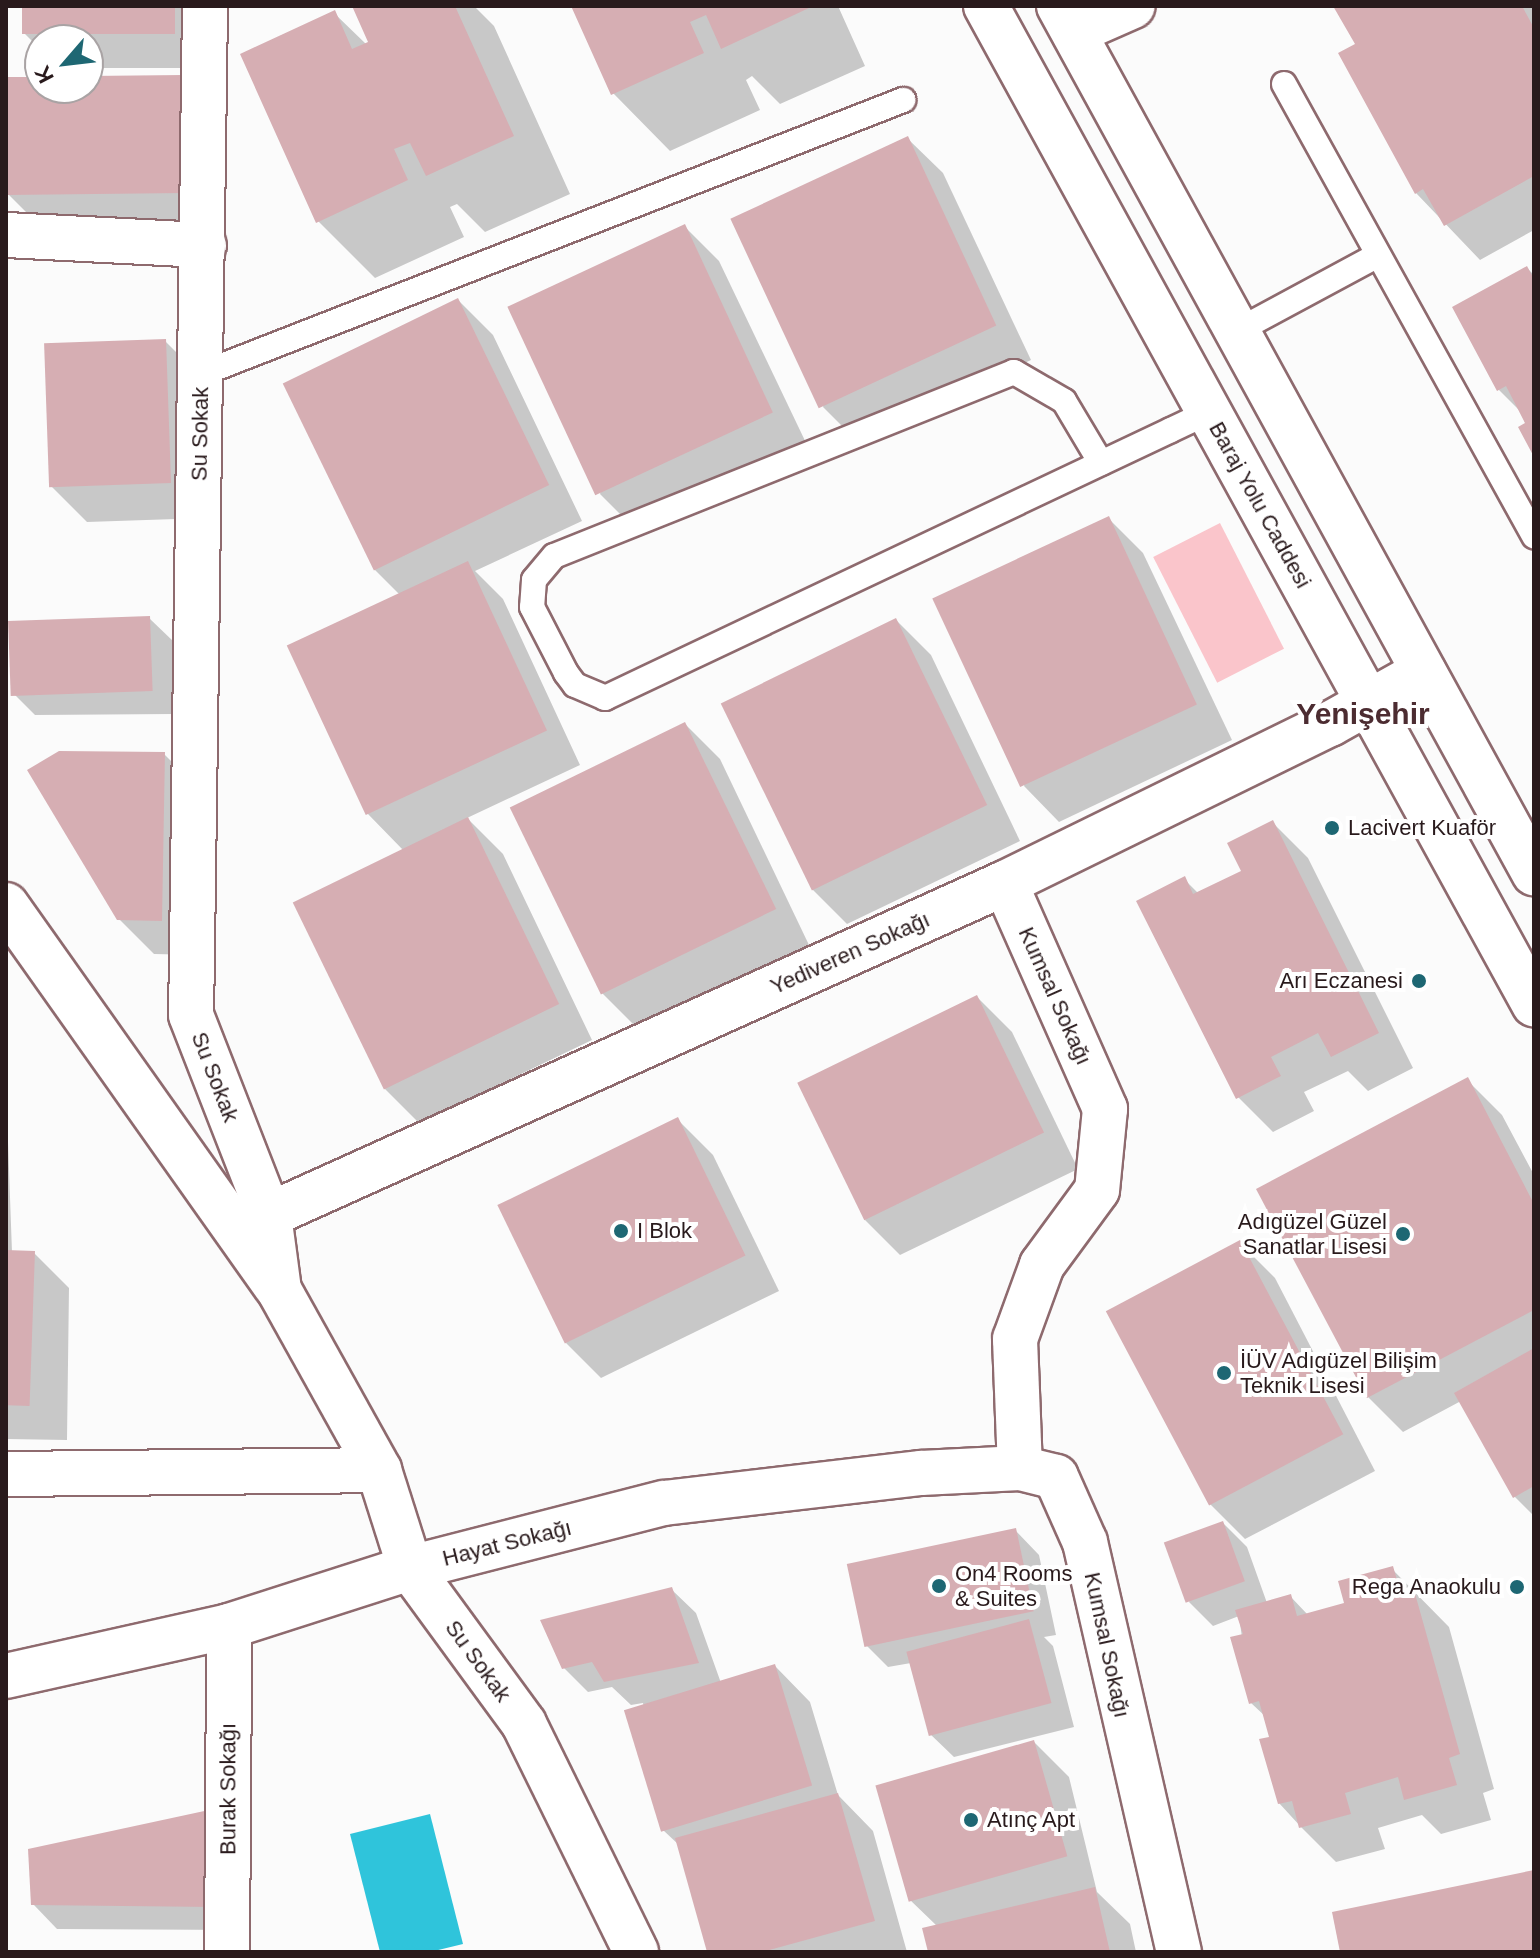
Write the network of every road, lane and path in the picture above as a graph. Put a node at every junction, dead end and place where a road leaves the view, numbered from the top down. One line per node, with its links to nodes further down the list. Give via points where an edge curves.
1 (205, 6): 8 (street, Su Sokak)
2 (986, 6): 12 (street, Baraj Yolu Caddesi)
3 (1133, 6): 4 (street)
4 (1066, 19): 10 (street)
5 (1284, 84): 9 (lane)
6 (903, 100): 11 (lane)
7 (6, 235): 8 (street)
8 (204, 245): 11 (street, Su Sokak)
9 (1378, 255): 10 (lane); 14 (lane)
10 (1237, 331): 15 (street)
11 (201, 374): 21 (street, Su Sokak, via 191,1015)
12 (1209, 412): 13 (lane); 16 (street, Baraj Yolu Caddesi)
13 (1101, 463): 13 (lane, via 605,698 575,685 532,607 534,580 554,556 1014,372 1064,401)
14 (1534, 536)
15 (1423, 672): 16 (street, Yediveren Sokağı); 17 (street)
16 (1368, 702): 18 (street, Yediveren Sokağı); 20 (street, Baraj Yolu Caddesi)
17 (1534, 873)
18 (1005, 883): 21 (street, Yediveren Sokağı); 23 (street, Kumsal Sokağı, via 1105,1109 1097,1190 1042,1265 1015,1339)
19 (6, 905): 22 (street)
20 (1534, 1004)
21 (269, 1215): 22 (street, Su Sokak)
22 (279, 1290): 24 (street, Su Sokak)
23 (1020, 1468): 26 (street, Hayat Sokağı, via 921,1473 664,1503); 31 (street, Kumsal Sokağı, via 1056,1477 1085,1542)
24 (379, 1470): 25 (street); 26 (street, Su Sokak)
25 (6, 1474)
26 (410, 1568): 27 (street, Hayat Sokağı); 30 (street, Su Sokak, via 524,1724)
27 (229, 1626): 28 (street, Hayat Sokağı); 29 (street, Burak Sokağı)
28 (6, 1676)
29 (227, 1952)
30 (636, 1952)
31 (1179, 1952)

